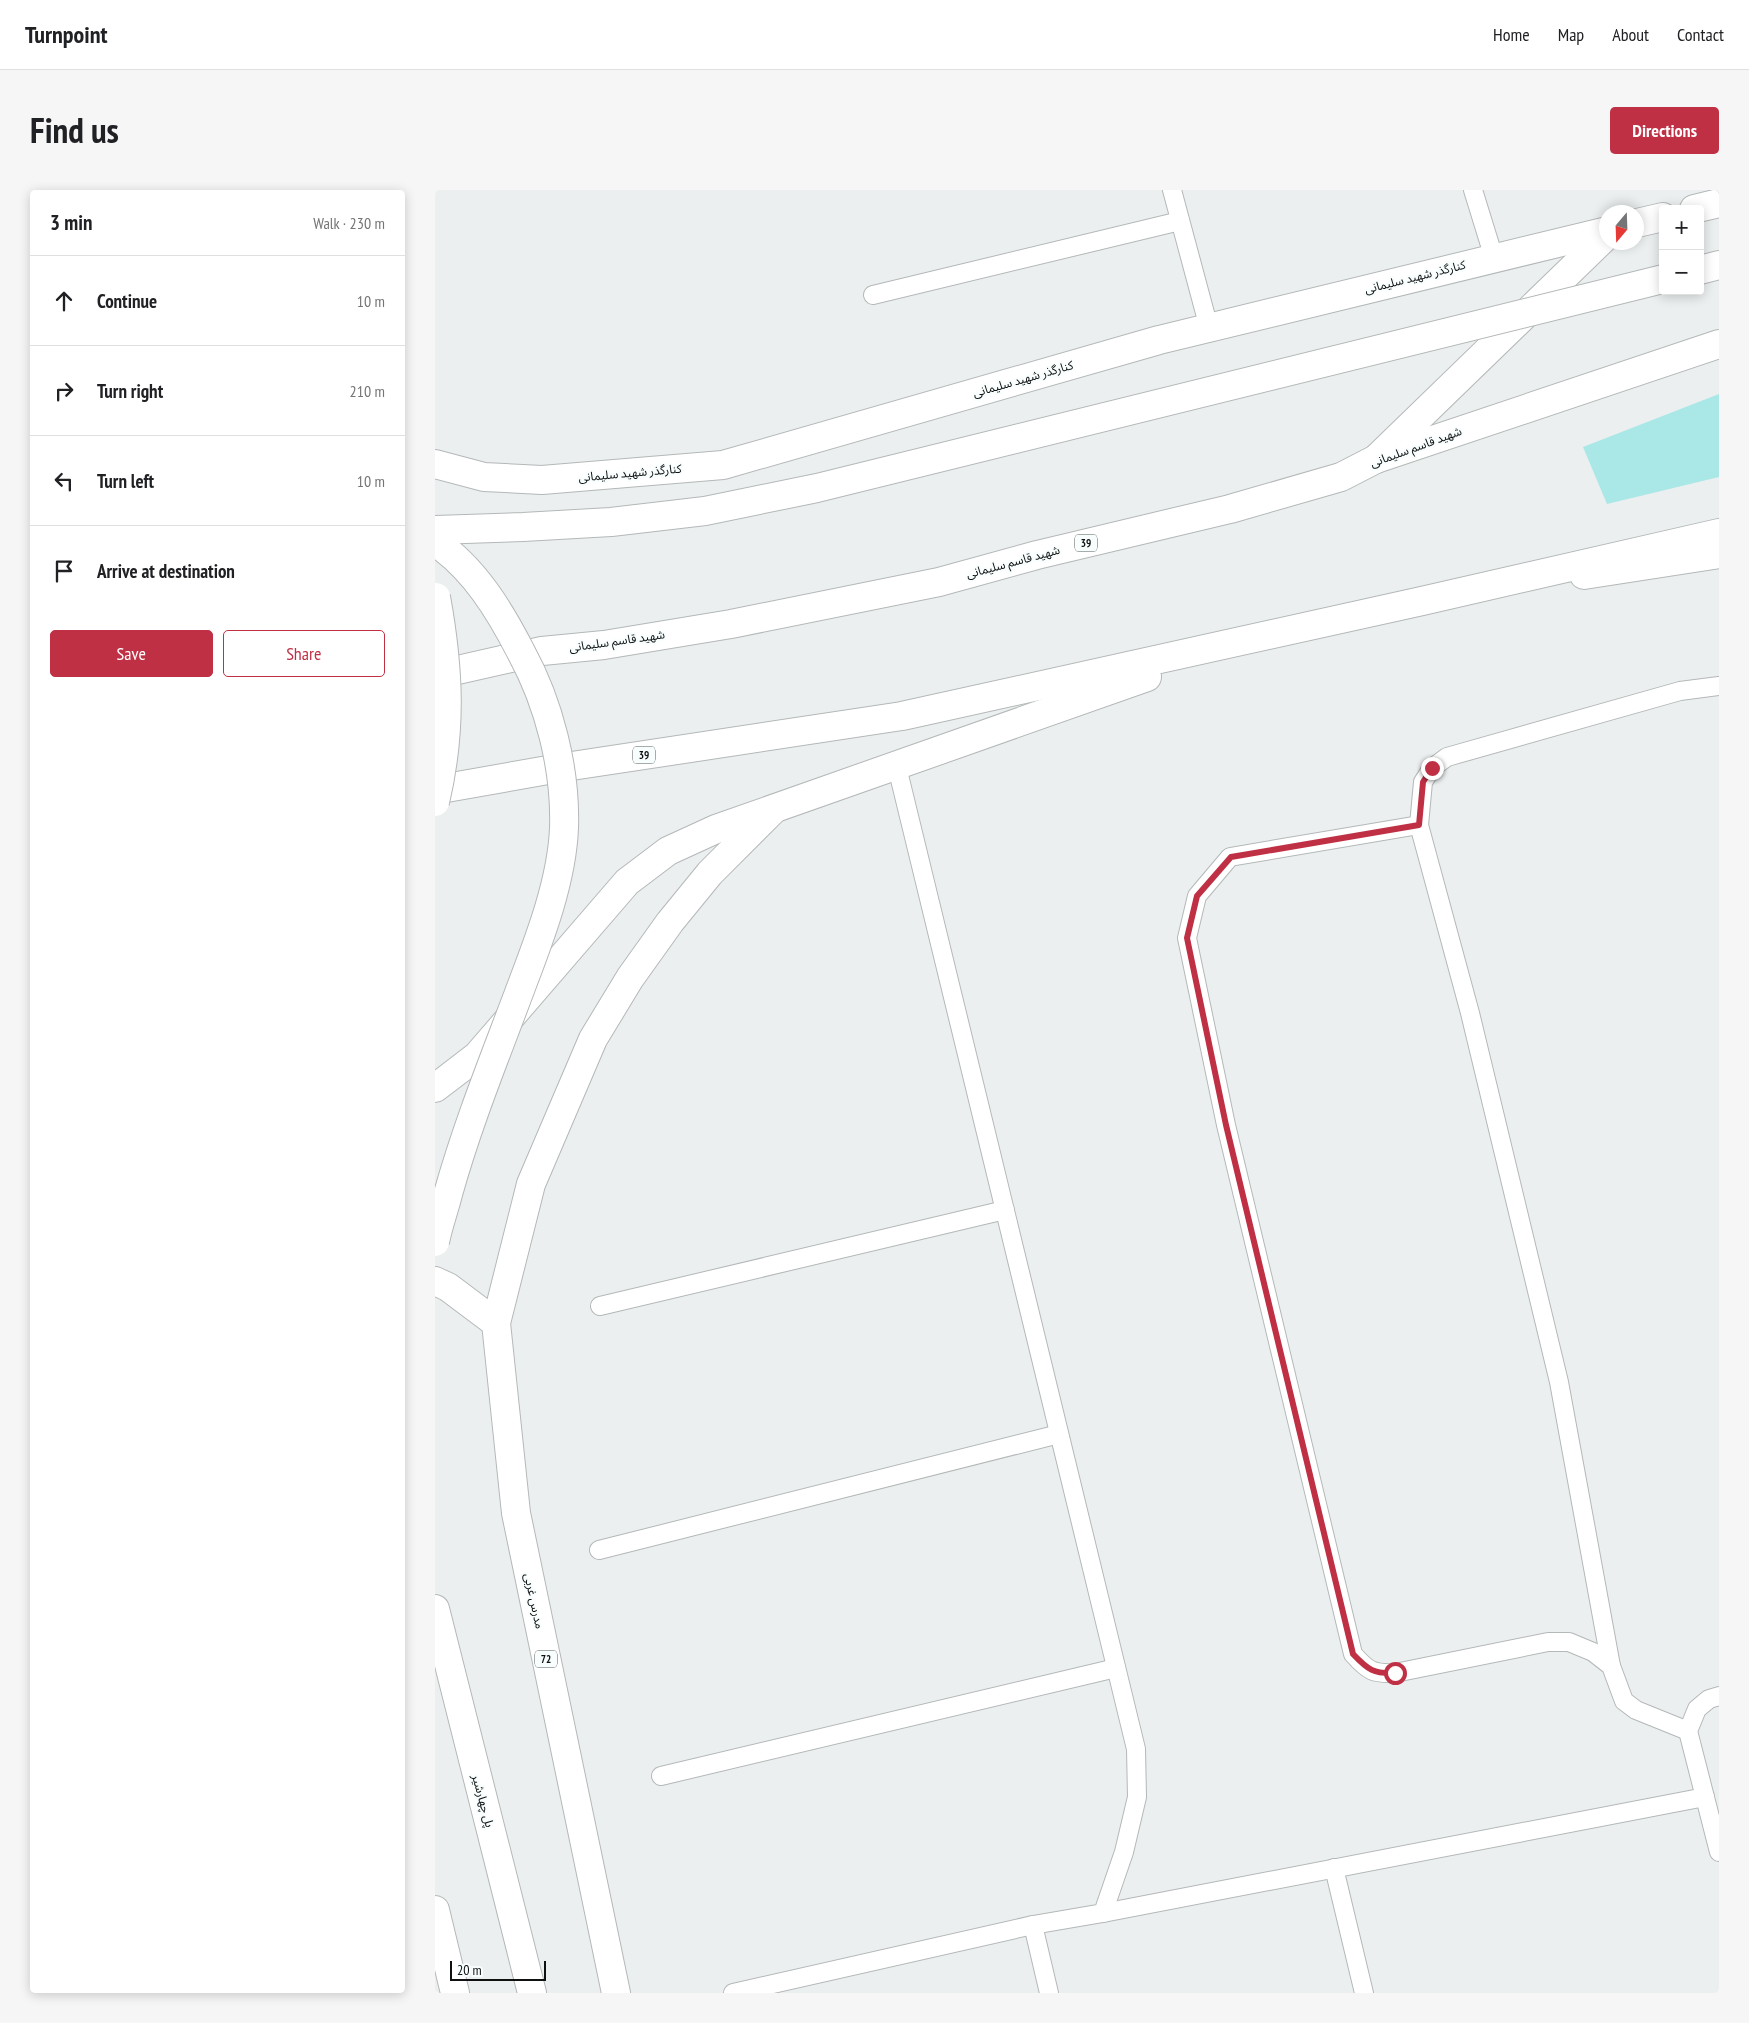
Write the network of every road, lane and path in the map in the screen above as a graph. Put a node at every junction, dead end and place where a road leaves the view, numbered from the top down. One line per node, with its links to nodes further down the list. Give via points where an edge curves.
1 (1172, 190): 6 (lane)
2 (1473, 190): 10 (lane)
3 (1719, 202): 4 (main road)
4 (1704, 206)
5 (1659, 218): 7 (main road)
6 (1180, 221): 14 (lane); 15 (lane)
7 (1644, 221)
8 (1599, 233): 10 (main road, کنارگذر شهید سلیمانی)
9 (1599, 243): 17 (main road)
10 (1494, 258): 15 (main road, کنارگذر شهید سلیمانی)
11 (1719, 265): 12 (main road)
12 (1704, 269)
13 (1659, 280): 19 (main road, bridge, via 817,488 705,511 611,522)
14 (873, 295)
15 (1209, 328): 18 (main road, کنارگذر شهید سلیمانی, via 723,465 542,480 484,477)
16 (1719, 344): 17 (main road, شهید قاسم سلیمانی / 39)
17 (1376, 459): 26 (main road, شهید قاسم سلیمانی / 39, via 1341,477 1230,509 939,582 731,624 604,645 542,651)
18 (435, 464)
19 (435, 530)
20 (1719, 532): 24 (main road, 39)
21 (435, 542): 35 (main road, bridge, via 448,550 485,590 536,680 549,719 560,776 564,828 560,862 534,954 458,1159)
22 (1719, 554): 24 (main road)
23 (435, 593): 30 (main road, bridge, via 445,647 448,706 443,768)
24 (1423, 602): 25 (main road, 39)
25 (1253, 639): 28 (main road); 29 (main road, 39, via 902,716 565,766)
26 (435, 675)
27 (1719, 686): 32 (lane, via 1680,691 1447,757 1432,768 1423,782)
28 (897, 766): 31 (main road); 34 (lane)
29 (435, 790)
30 (435, 802)
31 (774, 809): 33 (main road, via 715,829 668,852 627,882 477,1056); 38 (main road, via 710,873 670,922 630,978 593,1039 531,1184)
32 (1419, 825): 42 (lane, via 1470,1013 1559,1382); 42 (lane, via 1231,857 1197,896 1187,938 1226,1125 1353,1654 1377,1674 1395,1673 1548,1642 1569,1642 1593,1652)
33 (435, 1088)
34 (1005, 1210): 37 (lane); 39 (lane)
35 (435, 1242)
36 (435, 1281): 38 (main road)
37 (599, 1306)
38 (496, 1323): 55 (main road, مدرس غربی / 72, via 516,1514)
39 (1059, 1434): 40 (lane); 43 (lane)
40 (599, 1550)
41 (435, 1609): 54 (main road, پل چهارشیر)
42 (1611, 1666): 45 (lane, via 1624,1701 1636,1710)
43 (1116, 1668): 46 (lane); 51 (lane, via 1136,1749 1137,1797 1124,1852)
44 (1714, 1698): 45 (lane, via 1697,1709)
45 (1688, 1731): 47 (lane)
46 (661, 1776)
47 (1705, 1797): 48 (lane); 49 (lane)
48 (1719, 1852)
49 (1334, 1868): 51 (lane); 58 (lane)
50 (435, 1910): 53 (main road)
51 (1103, 1913): 52 (lane)
52 (1033, 1925): 56 (lane); 57 (lane)
53 (455, 1993)
54 (532, 1993)
55 (616, 1993)
56 (733, 1993)
57 (1049, 1993)
58 (1363, 1993)

